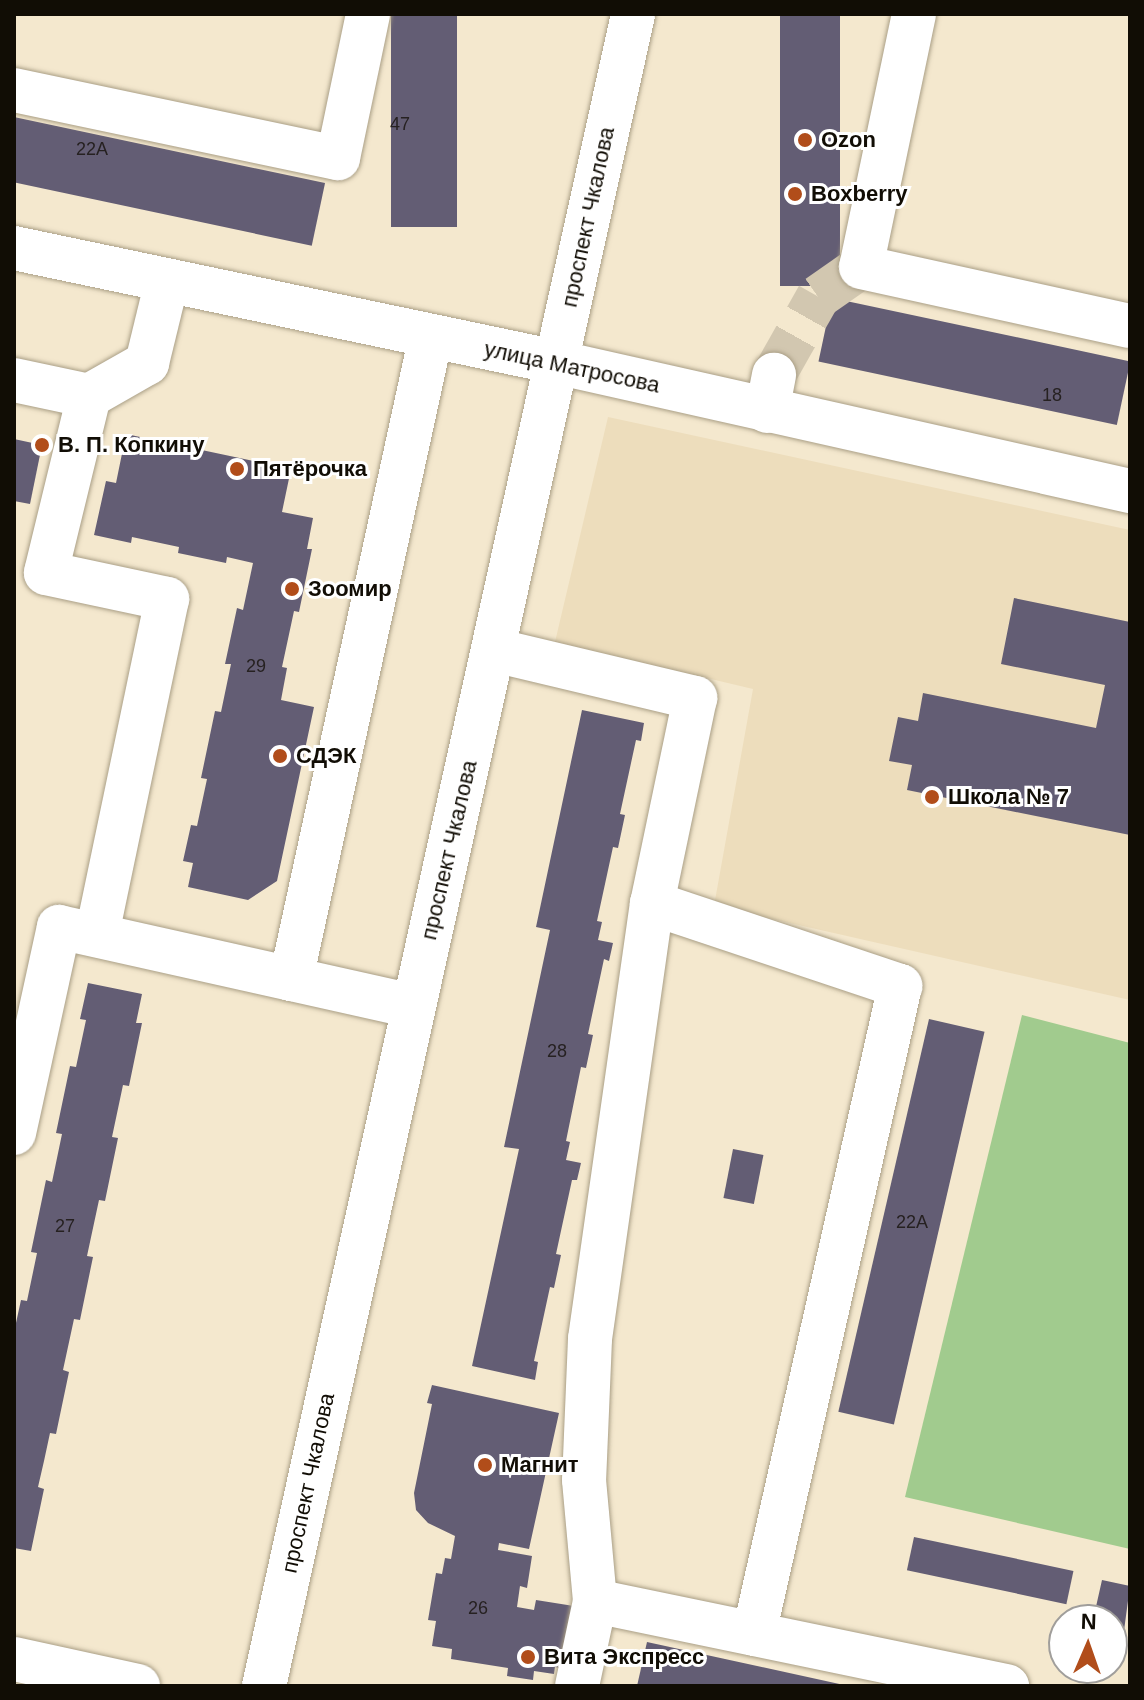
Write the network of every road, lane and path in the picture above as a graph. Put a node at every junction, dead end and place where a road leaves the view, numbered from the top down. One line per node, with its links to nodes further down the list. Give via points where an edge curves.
1 (368, 14): 4 (main road, via 338,158)
2 (633, 14): 9 (main road, проспект Чкалова)
3 (914, 14): 7 (main road, via 861,267)
4 (14, 90)
5 (14, 248): 6 (main road, улица Матросова)
6 (167, 281): 8 (main road, улица Матросова); 11 (main road, via 147,363)
7 (1130, 326)
8 (431, 336): 9 (main road, улица Матросова); 16 (main road)
9 (556, 362): 12 (main road, улица Матросова, via 770,393); 13 (main road, проспект Чкалова)
10 (14, 380): 11 (main road)
11 (89, 396): 15 (main road, via 46,573 167,599)
12 (1130, 491)
13 (494, 650): 14 (main road, via 695,698); 17 (main road, проспект Чкалова)
14 (652, 903): 19 (main road, via 590,1339 584,1480); 20 (main road, via 900,986)
15 (97, 935): 16 (main road); 18 (main road, via 59,927)
16 (291, 979): 17 (main road)
17 (413, 1006): 23 (main road, проспект Чкалова)
18 (14, 1133)
19 (595, 1601): 20 (main road); 24 (main road)
20 (754, 1634): 25 (main road)
21 (14, 1659): 22 (main road)
22 (138, 1686)
23 (264, 1686)
24 (577, 1686)
25 (1007, 1686)

